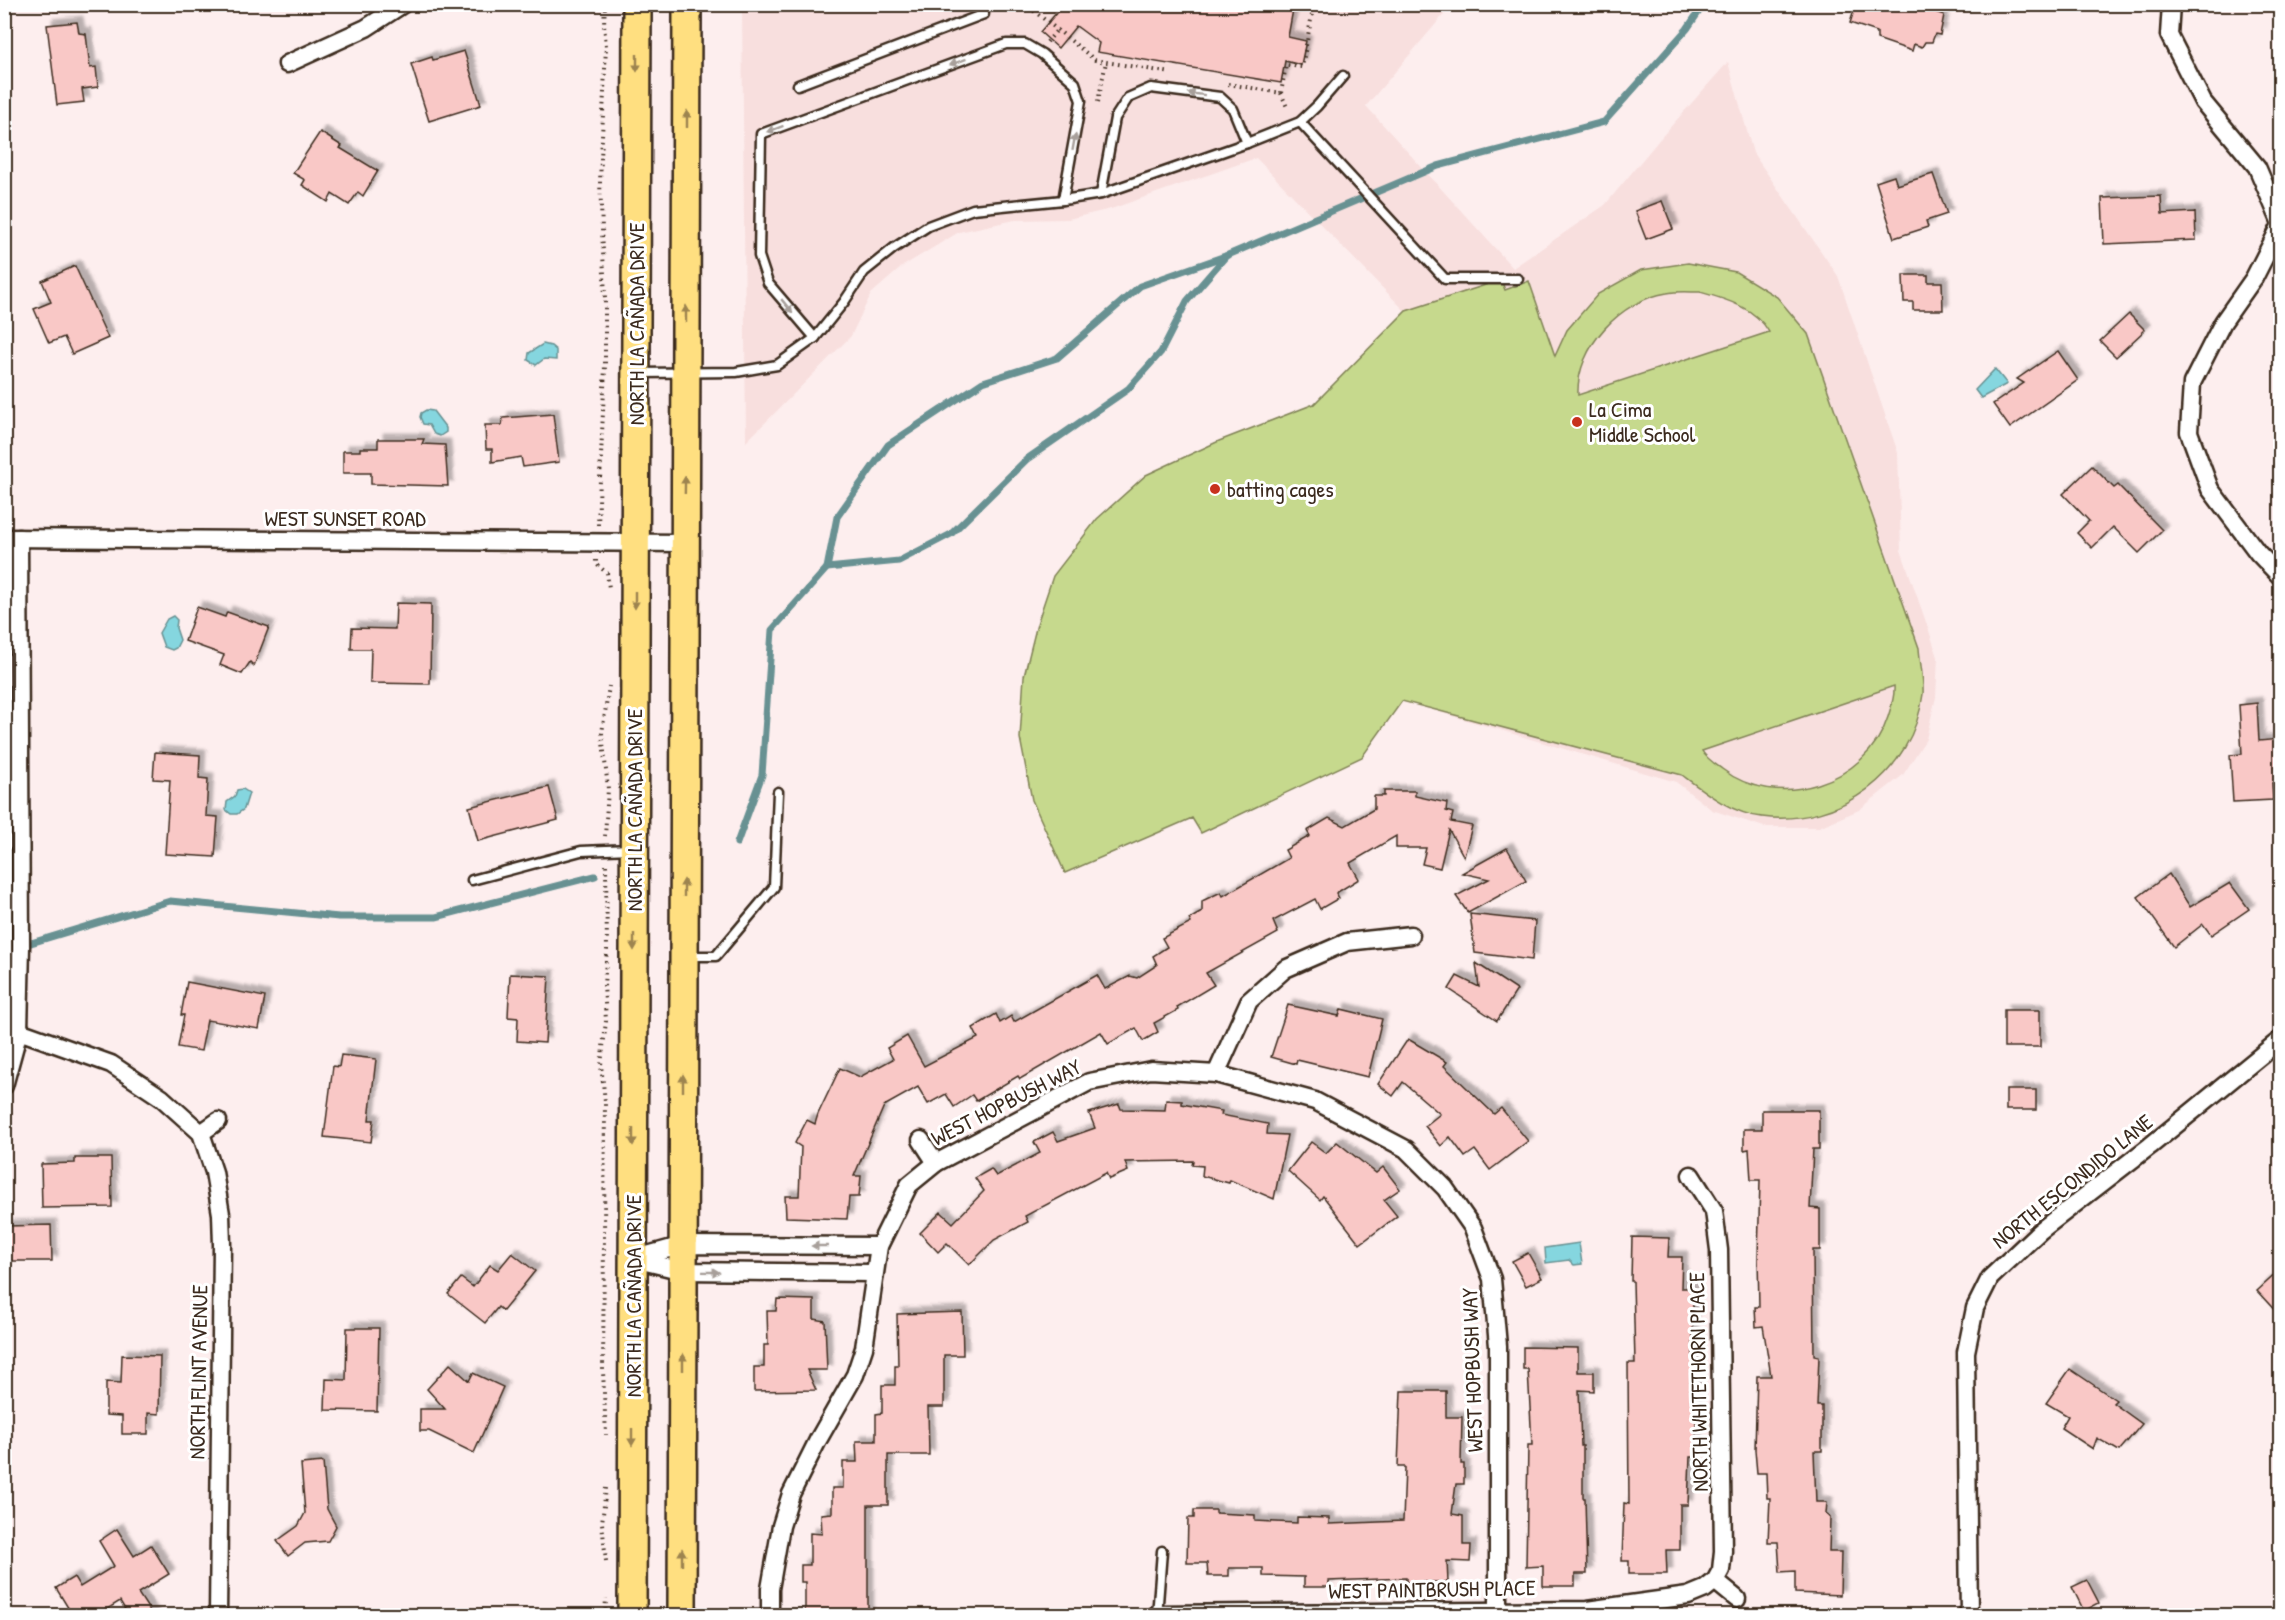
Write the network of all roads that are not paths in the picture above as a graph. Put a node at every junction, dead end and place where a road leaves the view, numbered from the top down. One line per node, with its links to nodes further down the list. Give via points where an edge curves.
1 (403, 4): 6 (street, via 366,28)
2 (637, 4): 17 (main road, NORTH LA CAÑADA DRIVE, one-way to 17)
3 (687, 4): 18 (main road, one-way to 3)
4 (2171, 4): 13 (street, via 2169,35 2204,102 2257,168)
5 (984, 14): 8 (lane)
6 (287, 64)
7 (1343, 76): 9 (lane)
8 (798, 85)
9 (1300, 122): 10 (lane); 15 (lane, via 1445,279)
10 (1247, 143): 11 (lane); 11 (lane, one-way to 11, via 1233,108 1220,97 1151,88 1128,98 1115,118)
11 (1101, 194): 12 (lane)
12 (1063, 200): 16 (lane, via 973,208 928,226 864,272); 16 (lane, one-way to 16, via 1081,101 1075,83 1025,44 1006,44 761,134 759,256 768,283)
13 (2280, 221)
14 (2280, 227): 22 (street, via 2192,383 2188,432 2210,489)
15 (1518, 279)
16 (815, 338): 18 (lane, via 777,365 736,372)
17 (637, 373): 18 (lane); 20 (main road, NORTH LA CAÑADA DRIVE)
18 (686, 373): 21 (main road, one-way to 18)
19 (12, 538): 20 (street, WEST SUNSET ROAD); 28 (street, via 21,946)
20 (635, 542): 21 (street, WEST SUNSET ROAD); 24 (main road, NORTH LA CAÑADA DRIVE, one-way to 24)
21 (685, 543): 27 (main road, one-way to 21)
22 (2280, 576)
23 (778, 792): 27 (lane, via 774,887 716,956)
24 (634, 849): 25 (lane, via 581,851); 38 (main road, NORTH LA CAÑADA DRIVE, one-way to 38)
25 (472, 880)
26 (1411, 935): 30 (street, via 1347,942 1285,969 1249,1001)
27 (683, 956): 39 (main road, one-way to 27)
28 (19, 1031): 31 (street); 33 (street, NORTH FLINT AVENUE, via 111,1064 162,1098)
29 (2280, 1040): 50 (street, NORTH ESCONDIDO LANE, via 2040,1231 1990,1278 1975,1308 1965,1352)
30 (1216, 1074): 35 (street, WEST HOPBUSH WAY, via 1151,1070 1089,1082); 44 (street, WEST HOPBUSH WAY, via 1315,1101 1406,1149 1445,1188 1473,1228 1492,1279 1498,1346)
31 (4, 1086)
32 (218, 1121): 33 (street)
33 (201, 1133): 46 (street, NORTH FLINT AVENUE, via 214,1172 221,1214)
34 (921, 1140): 35 (street)
35 (936, 1163): 37 (street, WEST HOPBUSH WAY, via 909,1185)
36 (1691, 1175): 42 (street, NORTH WHITETHORN PLACE, via 1714,1211 1719,1250 1723,1551 1721,1570)
37 (879, 1246): 39 (street, one-way to 39); 40 (street, WEST HOPBUSH WAY)
38 (633, 1258): 39 (street); 39 (street); 47 (main road, NORTH LA CAÑADA DRIVE, one-way to 47)
39 (683, 1258): 40 (street, one-way to 40); 48 (main road, one-way to 39)
40 (873, 1273): 49 (street, WEST HOPBUSH WAY, via 864,1348 855,1375 791,1494 781,1526 770,1589)
41 (1162, 1551): 45 (lane)
42 (1710, 1585): 43 (street); 44 (street, WEST PAINTBRUSH PLACE, via 1688,1596 1587,1610)
43 (1737, 1599)
44 (1498, 1611): 45 (street, WEST PAINTBRUSH PLACE)
45 (1157, 1615)
46 (218, 1616)
47 (632, 1616)
48 (682, 1616)
49 (770, 1616)
50 (1969, 1616)

